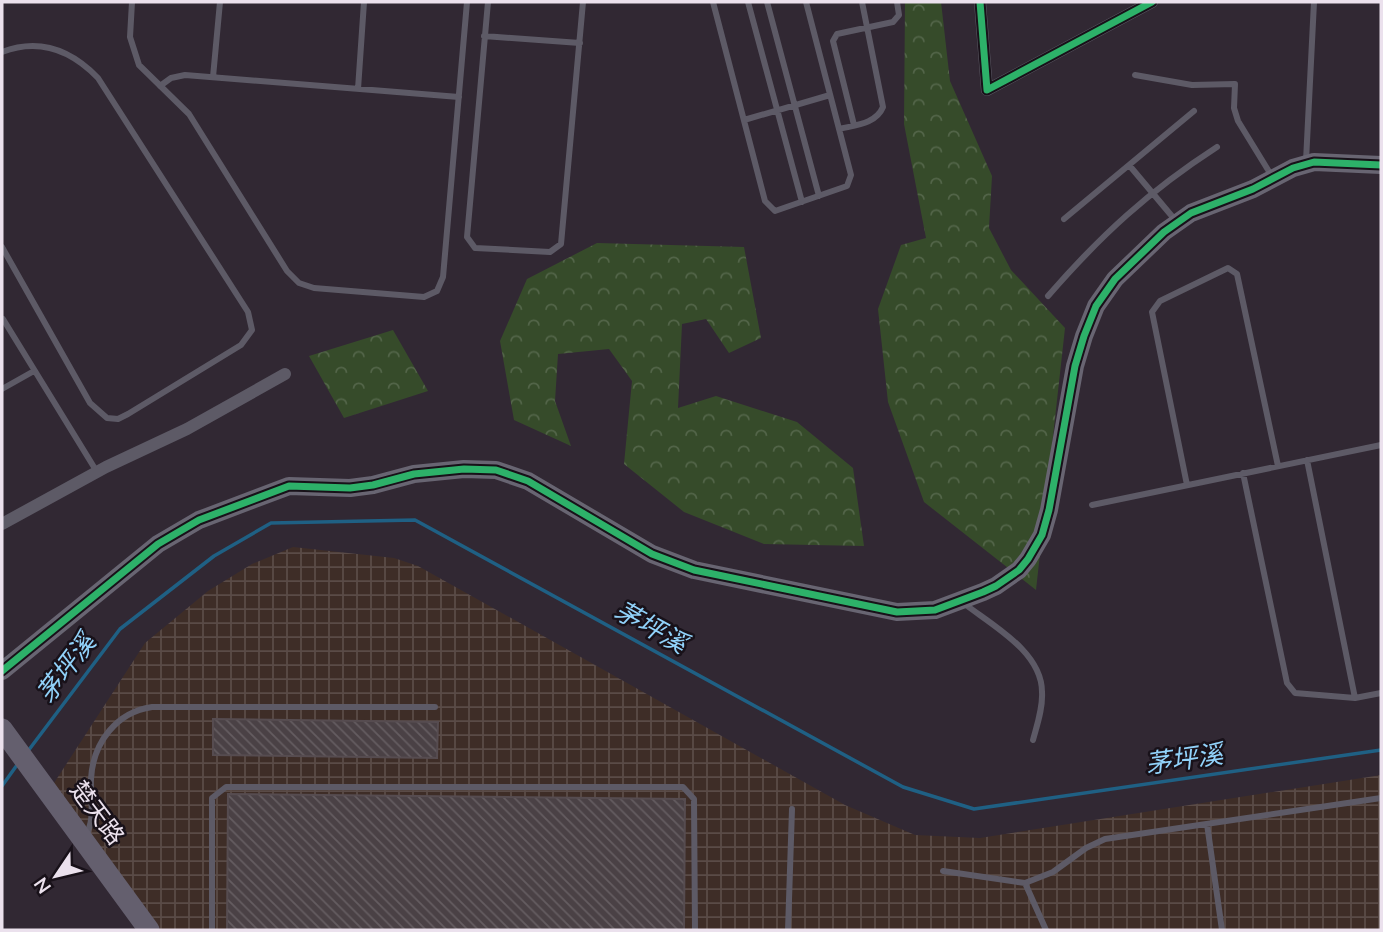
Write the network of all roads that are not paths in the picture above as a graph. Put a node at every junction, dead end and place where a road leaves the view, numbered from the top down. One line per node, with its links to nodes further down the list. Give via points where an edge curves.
1 (132, 2): 22 (lane, via 132,51)
2 (220, 2): 21 (lane)
3 (364, 2): 23 (lane)
4 (467, 2): 25 (lane)
5 (488, 2): 17 (lane)
6 (583, 2): 18 (lane)
7 (713, 2): 29 (lane)
8 (748, 2): 27 (lane)
9 (767, 2): 26 (lane)
10 (806, 2): 24 (lane)
11 (862, 2): 16 (lane)
12 (897, 2): 16 (lane, via 899,15 893,22)
13 (980, 2): 14 (street, via 987,90)
14 (1152, 2)
15 (1314, 2): 33 (lane)
16 (867, 27): 30 (lane, via 883,107 873,120); 30 (lane, via 837,34 833,41)
17 (484, 37): 18 (lane); 18 (lane, via 467,237 475,248 550,252 561,244)
18 (580, 43)
19 (2, 52): 42 (lane, via 29,46 60,50 98,78 248,312 252,330 241,345 139,408 118,419 107,418 90,403)
20 (1135, 75): 36 (lane, via 1192,85 1235,84 1238,121)
21 (213, 77): 22 (lane, via 185,75); 23 (lane)
22 (160, 86): 25 (lane, via 189,114 287,271 299,283 424,297 437,291 443,277)
23 (358, 89): 25 (lane)
24 (830, 95): 26 (lane); 31 (lane)
25 (459, 97)
26 (795, 105): 27 (lane); 38 (lane)
27 (778, 111): 29 (lane); 39 (lane)
28 (1194, 111): 34 (lane)
29 (744, 120): 39 (lane, via 765,201 775,211)
30 (854, 125): 31 (lane)
31 (839, 129): 38 (lane, via 851,175 846,186)
32 (1217, 147): 37 (lane)
33 (1306, 164): 35 (street); 36 (street)
34 (1129, 165): 37 (lane); 40 (lane)
35 (1381, 165)
36 (1274, 180): 41 (street)
37 (1152, 192): 41 (lane); 43 (lane, via 1086,253)
38 (819, 196): 39 (lane)
39 (802, 202)
40 (1064, 219)
41 (1177, 223): 56 (street, via 1139,253 1096,306 1075,366 1049,510 1036,548 1008,579)
42 (2, 247)
43 (1048, 296)
44 (3, 319): 45 (lane)
45 (34, 370): 47 (lane); 51 (lane)
46 (285, 374): 51 (street)
47 (2, 389)
48 (1381, 445): 49 (lane)
49 (1307, 460): 50 (lane); 59 (lane)
50 (1278, 466): 52 (lane); 53 (lane, via 1237,274 1228,268 1160,301 1152,312)
51 (97, 472): 55 (street)
52 (1244, 473): 53 (lane); 59 (lane, via 1287,683 1295,693)
53 (1188, 485): 54 (lane)
54 (1092, 505)
55 (2, 524)
56 (960, 601): 57 (street, via 935,610 897,612 694,570 652,554 528,481 496,470 464,468 350,488 289,486 199,520 158,544); 62 (lane, via 1017,645 1038,673 1042,705)
57 (2, 671)
58 (1381, 693): 59 (lane)
59 (1355, 698)
60 (435, 707): 66 (lane, via 139,709 115,723 96,755 92,815)
61 (2, 729): 66 (highway, 楚天路)
62 (1033, 740)
63 (1381, 798): 65 (lane)
64 (792, 810): 72 (lane)
65 (1207, 824): 68 (lane, via 1105,839 1053,872); 74 (lane)
66 (84, 839): 69 (highway, 楚天路)
67 (943, 871): 68 (lane)
68 (1025, 883): 73 (lane)
69 (149, 930)
70 (212, 930): 71 (lane, via 212,798 226,787 683,787 694,799)
71 (695, 930)
72 (788, 930)
73 (1046, 930)
74 (1222, 930)

